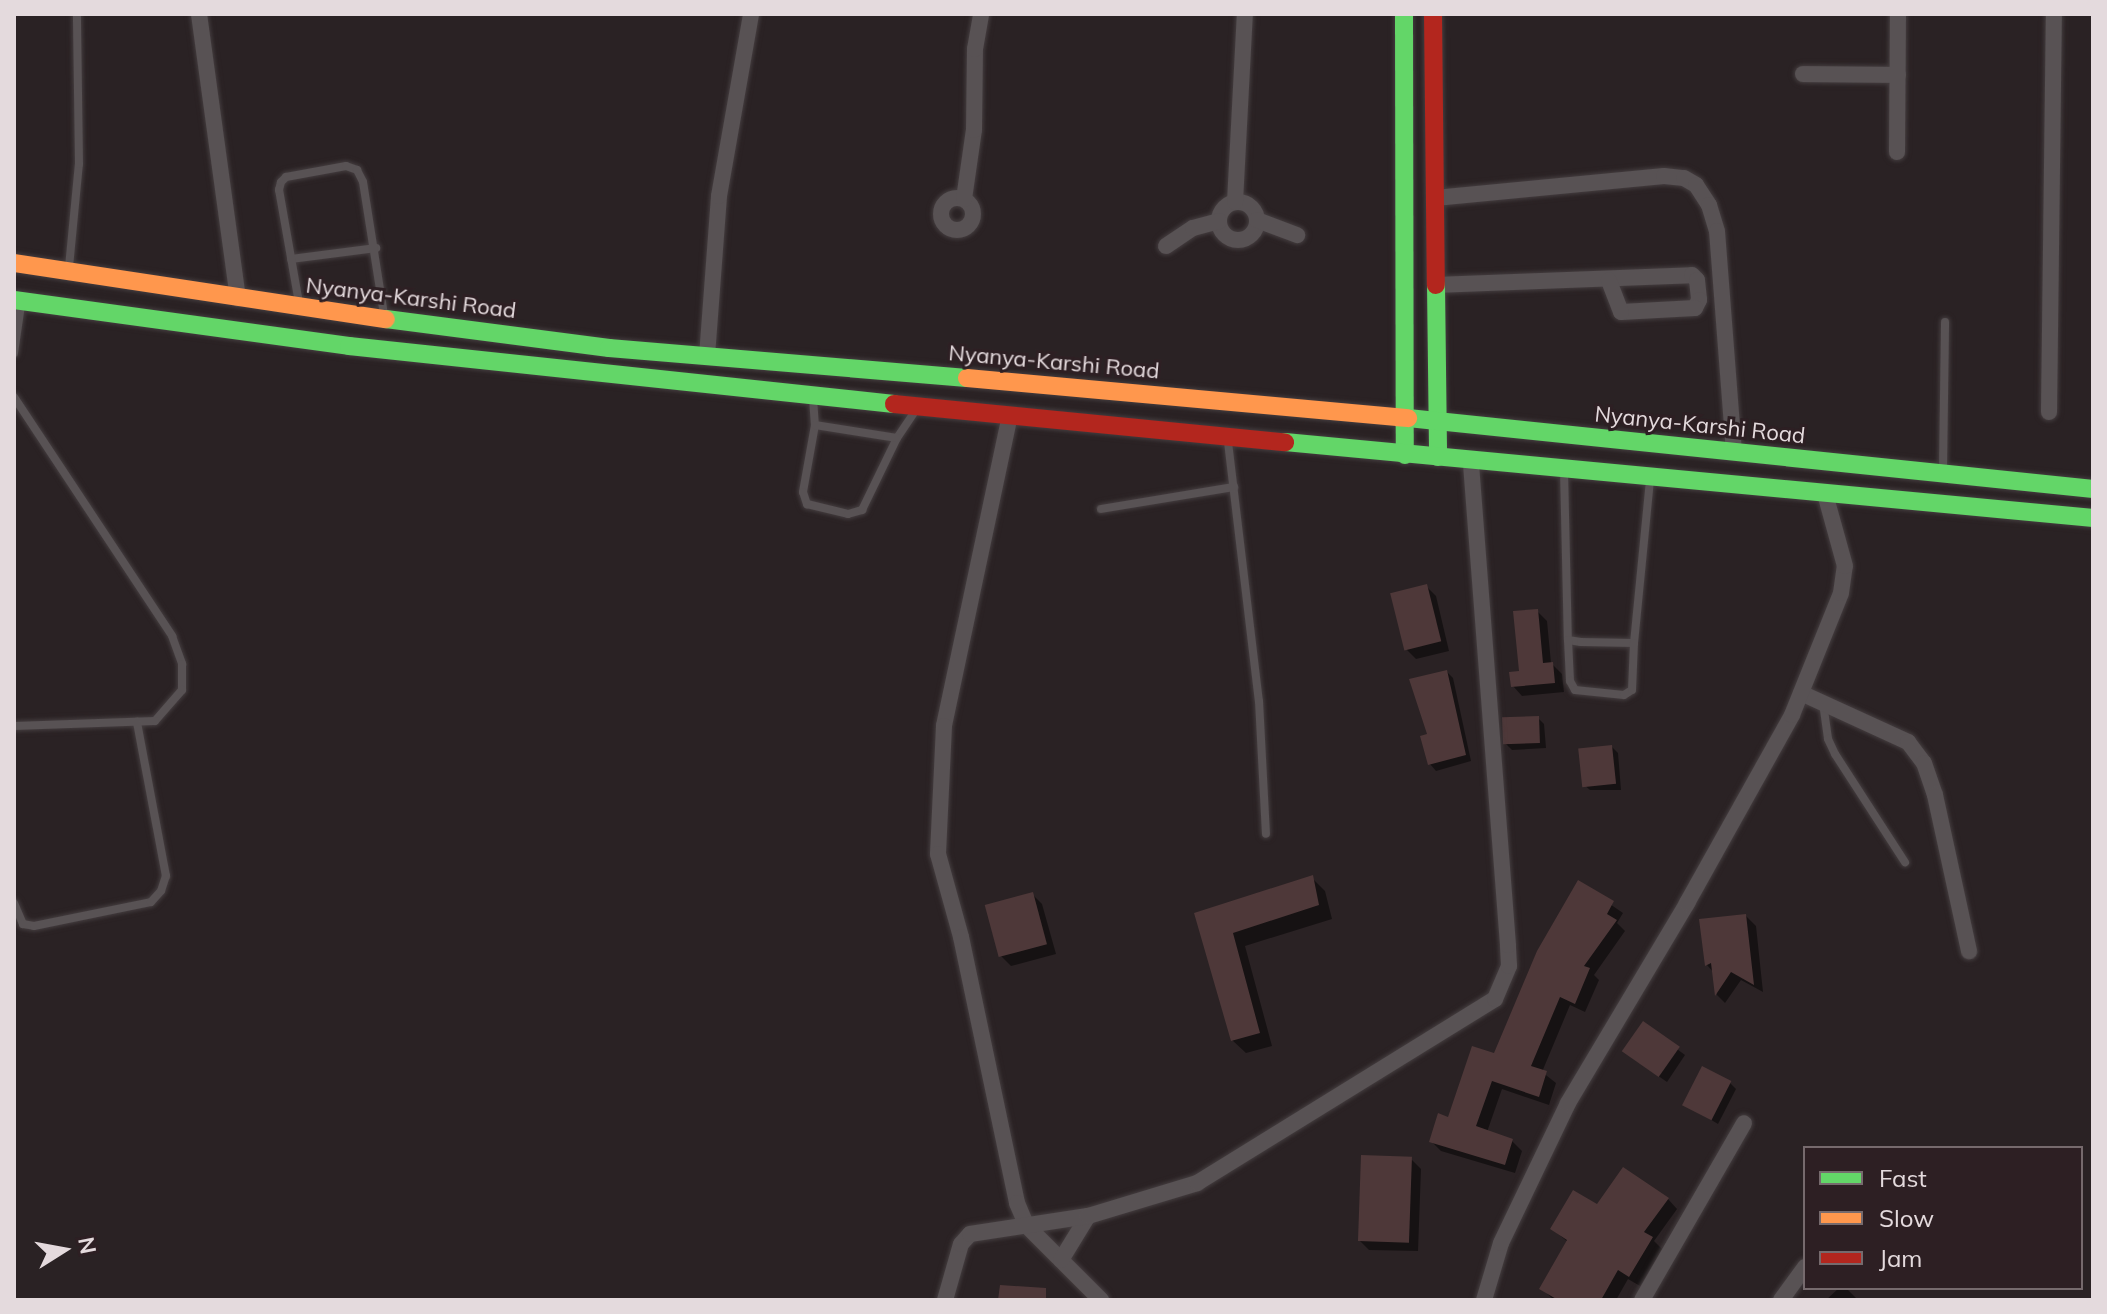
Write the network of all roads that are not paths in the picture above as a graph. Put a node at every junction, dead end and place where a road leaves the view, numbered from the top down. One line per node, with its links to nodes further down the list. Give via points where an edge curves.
1 (77, 14): 23 (lane, via 79,164)
2 (199, 14): 26 (street)
3 (751, 14): 32 (street, via 719,196)
4 (981, 14): 14 (street)
5 (1245, 14): 15 (street)
6 (1404, 14): 40 (main road)
7 (1433, 14): 13 (main road)
8 (1898, 14): 11 (street)
9 (2054, 14): 38 (street)
10 (1803, 74): 11 (street)
11 (1898, 75): 12 (street)
12 (1897, 152)
13 (1435, 198): 25 (main road); 45 (street, via 1664,176 1696,185 1717,231)
14 (964, 199)
15 (1235, 202): 16 (street, via 1253,209); 17 (street, via 1224,208)
16 (1257, 220): 17 (street, via 1254,233 1237,241 1225,236); 18 (street)
17 (1219, 221): 19 (street, via 1193,228)
18 (1297, 235)
19 (1166, 246)
20 (376, 248): 21 (lane); 21 (lane, via 363,182 357,170 346,166 281,182); 29 (lane)
21 (291, 259): 28 (lane)
22 (14, 263): 23 (main road, Nyanya-Karshi Road)
23 (68, 272): 26 (main road, Nyanya-Karshi Road)
24 (1609, 280): 24 (street, via 1692,275 1699,300 1695,308 1621,312); 25 (street)
25 (1435, 285): 41 (main road)
26 (238, 298): 28 (main road, Nyanya-Karshi Road)
27 (18, 300): 31 (lane); 34 (main road, via 349,346)
28 (300, 308): 29 (main road, Nyanya-Karshi Road)
29 (384, 319): 32 (main road, Nyanya-Karshi Road)
30 (1945, 322): 50 (lane)
31 (14, 353)
32 (707, 356): 33 (main road, Nyanya-Karshi Road)
33 (842, 368): 36 (main road); 40 (main road, Nyanya-Karshi Road)
34 (813, 394): 36 (main road); 42 (lane)
35 (14, 397): 61 (lane, via 172,636 182,664 182,690 155,721)
36 (838, 397): 37 (main road)
37 (919, 407): 39 (main road); 44 (lane)
38 (2049, 412)
39 (1010, 415): 43 (main road); 69 (street, via 944,726 938,854 961,937 1017,1203)
40 (1406, 418): 41 (main road, Nyanya-Karshi Road); 46 (main road)
41 (1436, 421): 45 (main road, Nyanya-Karshi Road); 47 (main road)
42 (815, 425): 44 (lane); 44 (lane, via 803,492 807,504 848,514 862,510)
43 (1227, 437): 46 (main road); 52 (lane)
44 (897, 438)
45 (1734, 452): 50 (main road, Nyanya-Karshi Road)
46 (1405, 455): 47 (main road)
47 (1438, 457): 48 (main road)
48 (1471, 460): 49 (main road); 68 (street, via 1508,945 1505,983 1481,1009 1197,1183)
49 (1564, 469): 51 (main road); 57 (lane)
50 (1943, 474): 53 (main road, Nyanya-Karshi Road)
51 (1650, 477): 54 (main road); 58 (lane)
52 (1234, 487): 55 (lane); 63 (lane, via 1258,685)
53 (2093, 489)
54 (1825, 494): 56 (main road); 59 (street, via 1845,566 1841,593)
55 (1101, 509)
56 (2093, 518)
57 (1568, 640): 58 (lane); 58 (lane, via 1575,690 1624,695 1632,690)
58 (1634, 643)
59 (1801, 693): 60 (street); 74 (street, via 1695,890 1568,1103 1501,1243)
60 (1823, 702): 64 (lane, via 1835,754); 66 (street, via 1908,742 1924,763)
61 (137, 722): 62 (lane); 65 (lane, via 166,876 161,891 151,902 34,926 23,924)
62 (14, 726)
63 (1266, 834)
64 (1905, 862)
65 (14, 903)
66 (1969, 951)
67 (1744, 1123): 75 (street)
68 (1088, 1216): 69 (street); 70 (street)
69 (1027, 1226): 70 (street); 72 (street, via 970,1234 961,1244)
70 (1061, 1260): 73 (street)
71 (1803, 1270): 76 (street)
72 (945, 1300)
73 (1101, 1300)
74 (1484, 1300)
75 (1642, 1300)
76 (1781, 1300)

